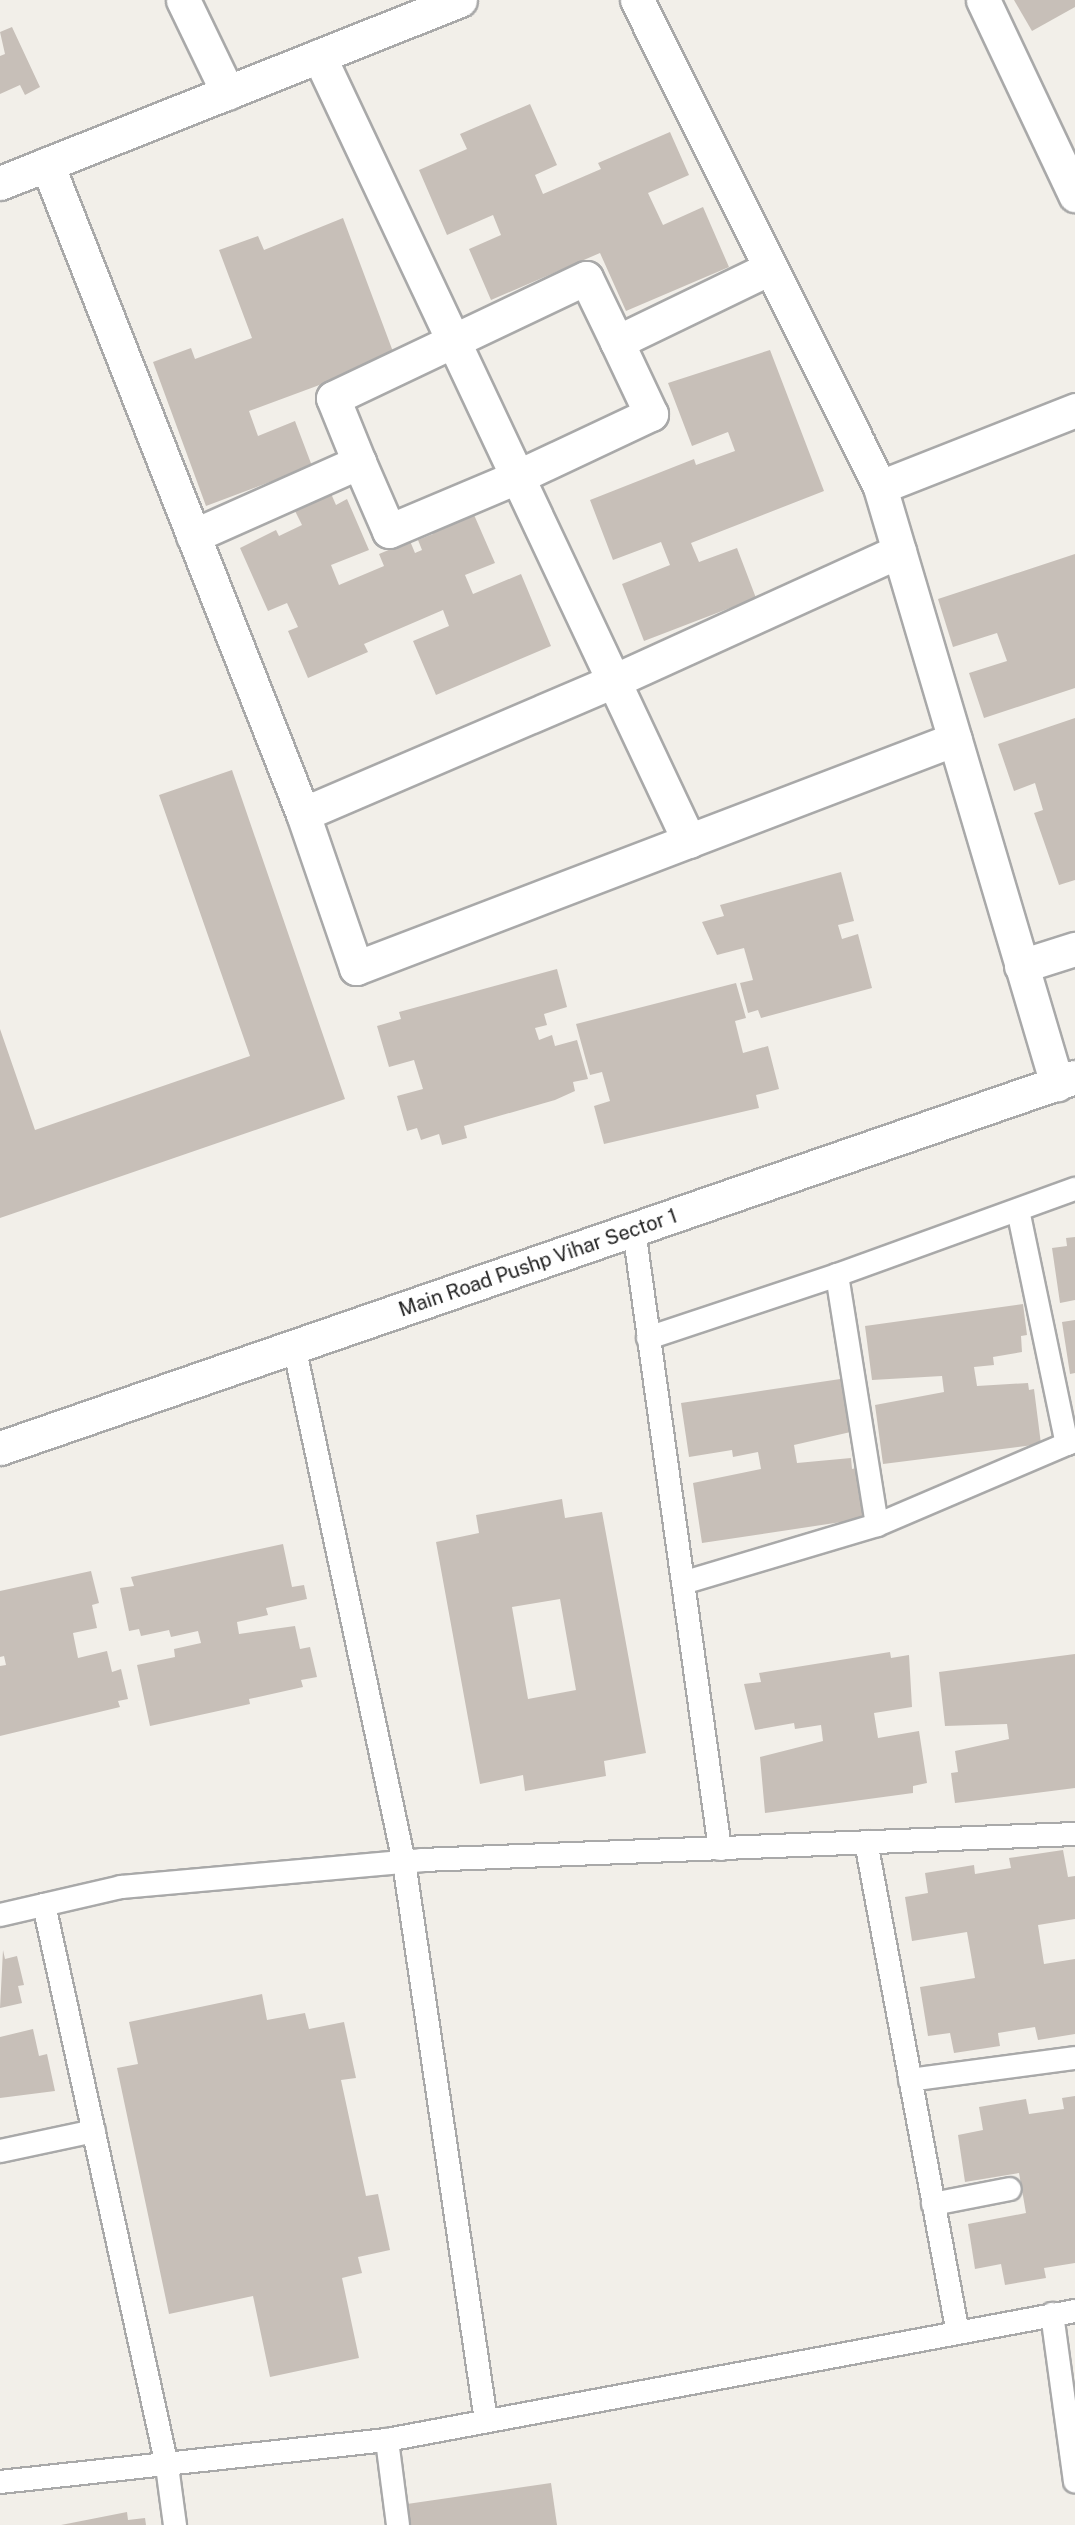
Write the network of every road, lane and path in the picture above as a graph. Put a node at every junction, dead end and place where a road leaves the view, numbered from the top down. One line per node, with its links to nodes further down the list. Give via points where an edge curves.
1 (183, 0): 6 (street)
2 (460, 0): 5 (street)
3 (637, 0): 10 (street)
4 (983, 0): 9 (street)
5 (319, 56): 6 (street); 11 (street)
6 (228, 93): 7 (street)
7 (47, 164): 8 (street); 17 (street)
8 (0, 183)
9 (1075, 195)
10 (770, 268): 12 (street); 16 (street)
11 (454, 340): 12 (street, via 586,278); 14 (street, via 333,398); 15 (street)
12 (617, 342): 15 (street, via 651,414)
13 (1075, 410): 16 (street)
14 (359, 462): 15 (street, via 389,531); 17 (street)
15 (519, 476): 19 (street)
16 (880, 487): 18 (street)
17 (193, 536): 21 (street)
18 (898, 551): 19 (street); 20 (street)
19 (616, 680): 21 (street); 22 (street)
20 (955, 739): 22 (street); 24 (street)
21 (303, 814): 22 (street, via 356,968)
22 (689, 841)
23 (1075, 949): 24 (street)
24 (1021, 966): 25 (street)
25 (1066, 1080): 28 (street, Main Road Pushp Vihar Sector 1)
26 (1075, 1189): 27 (lane)
27 (1018, 1210): 29 (lane); 32 (lane)
28 (634, 1230): 30 (lane); 31 (street, Main Road Pushp Vihar Sector 1)
29 (837, 1275): 30 (lane); 34 (lane)
30 (648, 1338): 35 (lane)
31 (294, 1346): 33 (street, Main Road Pushp Vihar Sector 1); 39 (lane)
32 (1071, 1442): 34 (lane)
33 (0, 1448)
34 (877, 1525): 35 (lane)
35 (683, 1583): 38 (lane)
36 (1075, 1834): 37 (lane)
37 (866, 1842): 38 (lane); 43 (lane)
38 (720, 1849): 39 (lane)
39 (404, 1862): 40 (lane, via 121,1887); 51 (lane)
40 (44, 1905): 41 (lane); 44 (lane)
41 (0, 1915)
42 (1075, 2058): 43 (lane)
43 (910, 2080): 47 (lane)
44 (94, 2131): 45 (lane); 53 (lane)
45 (0, 2151)
46 (1010, 2189): 47 (lane)
47 (933, 2204): 50 (lane)
48 (1075, 2311): 49 (lane)
49 (1052, 2314): 50 (lane); 54 (lane)
50 (957, 2330): 51 (lane)
51 (486, 2421): 52 (lane)
52 (387, 2440): 53 (lane); 57 (lane)
53 (166, 2466): 55 (lane); 56 (lane)
54 (1075, 2481)
55 (0, 2482)
56 (175, 2525)
57 (398, 2525)

